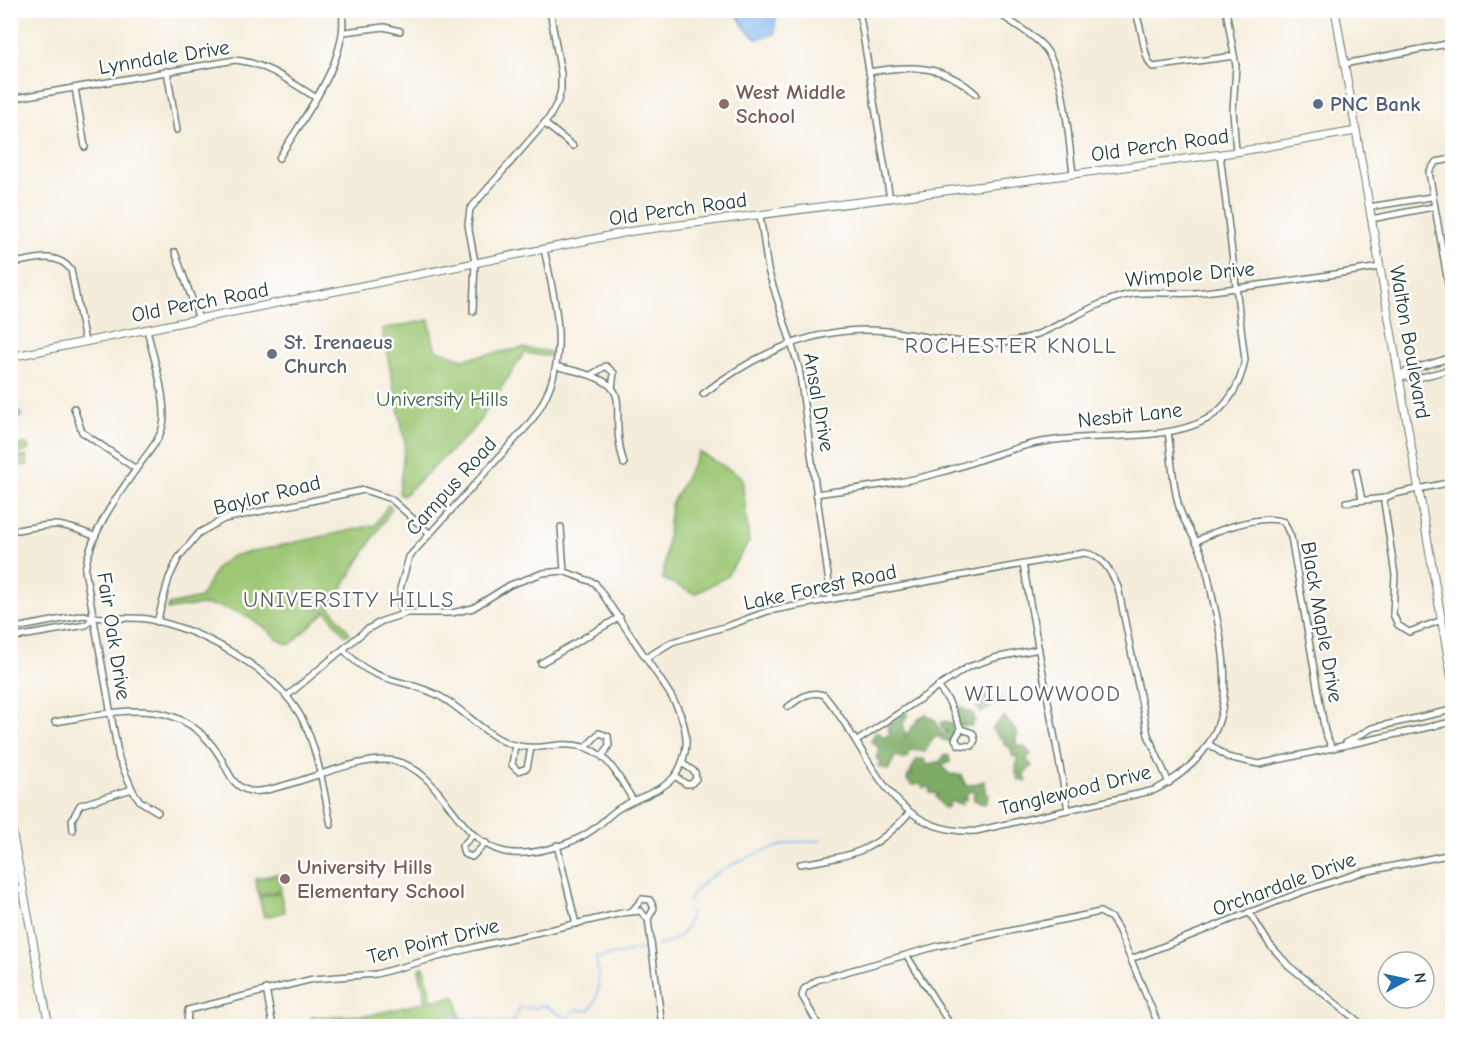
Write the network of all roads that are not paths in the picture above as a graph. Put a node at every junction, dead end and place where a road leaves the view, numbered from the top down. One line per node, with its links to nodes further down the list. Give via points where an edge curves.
1 (342, 10): 9 (street)
2 (550, 10): 19 (street, via 561,90)
3 (859, 10): 14 (street)
4 (994, 10): 28 (street, via 1032,36 1051,56 1059,76)
5 (1134, 10): 11 (street, via 1144,37 1146,58 1153,67)
6 (1226, 10): 11 (street)
7 (1335, 10): 12 (street, Walton Boulevard)
8 (400, 31): 9 (street, via 384,27)
9 (344, 32): 17 (street, via 336,58)
10 (1452, 43): 12 (street)
11 (1234, 56): 24 (street)
12 (1344, 64): 21 (street, Walton Boulevard)
13 (167, 71): 15 (street, Lynndale Drive); 17 (street, Lynndale Drive, via 235,60 256,63); 20 (street)
14 (869, 72): 16 (street, via 912,66 931,68 965,83); 30 (street)
15 (75, 88): 18 (street, Lynndale Drive); 23 (street)
16 (976, 94)
17 (315, 97): 26 (street)
18 (10, 99)
19 (544, 123): 22 (street); 39 (street, via 470,209 468,225)
20 (177, 130)
21 (1356, 131): 24 (street, Old Perch Road); 31 (street, Walton Boulevard)
22 (573, 146)
23 (85, 147)
24 (1236, 152): 25 (street, Old Perch Road)
25 (1220, 154): 28 (street, Old Perch Road); 42 (street, Nesbit Lane)
26 (279, 158)
27 (1452, 159): 29 (street, via 1431,166)
28 (1073, 173): 30 (street, Old Perch Road)
29 (1431, 197): 31 (street); 32 (street)
30 (890, 199): 33 (street, Old Perch Road)
31 (1369, 207): 34 (street, Walton Boulevard)
32 (1433, 207): 34 (street); 38 (street)
33 (760, 215): 35 (street, Old Perch Road, via 633,231); 48 (street, Ansal Drive, via 768,270)
34 (1371, 219): 41 (street, Walton Boulevard)
35 (544, 249): 39 (street, Old Perch Road); 51 (street, Campus Road, via 557,313)
36 (1452, 251): 38 (street)
37 (175, 252): 45 (street)
38 (1443, 253): 43 (street)
39 (475, 262): 44 (street); 45 (street, Old Perch Road)
40 (10, 264): 47 (street, via 40,258 64,262 71,270)
41 (1380, 267): 42 (street, Wimpole Drive); 54 (street, Walton Boulevard)
42 (1237, 288): 48 (street, Wimpole Drive, via 1130,294 1013,341 977,344 863,330); 58 (street, Nesbit Lane, via 1245,360 1237,388 1230,400 1209,418)
43 (1452, 307)
44 (473, 311)
45 (199, 319): 46 (street, Old Perch Road)
46 (147, 329): 47 (street, Old Perch Road); 60 (street, Fair Oak Drive, via 164,415 155,446)
47 (85, 342): 50 (street, Old Perch Road)
48 (792, 343): 56 (street, Wimpole Drive, via 751,360); 64 (street, Ansal Drive)
49 (1452, 356): 54 (street, via 1412,367)
50 (10, 357)
51 (558, 367): 53 (street); 70 (street, Campus Road, via 543,406)
52 (1452, 369): 54 (street, via 1414,379)
53 (591, 375): 55 (street, via 600,377); 55 (street, via 606,366 614,373)
54 (1399, 375): 63 (street, Walton Boulevard)
55 (612, 388): 59 (street, via 619,402 617,435)
56 (703, 394)
57 (74, 408): 60 (street, via 82,432)
58 (1168, 432): 64 (street, Nesbit Lane, via 1041,442 918,478); 72 (street, Tanglewood Drive, via 1179,508)
59 (624, 464)
60 (136, 469): 71 (street, Fair Oak Drive)
61 (1356, 471): 66 (street)
62 (1452, 482): 63 (street)
63 (1419, 487): 65 (street); 79 (street, Walton Boulevard)
64 (816, 494): 75 (street, Ansal Drive)
65 (1385, 498): 66 (street); 79 (street, via 1395,575 1393,614 1398,625 1408,632)
66 (1362, 500): 67 (street)
67 (1346, 502)
68 (561, 527): 74 (street)
69 (18, 530): 71 (street, via 55,523)
70 (429, 533): 76 (street, Campus Road, via 409,557 404,570); 80 (street, Baylor Road, via 392,499 364,490 224,519 199,533 179,557)
71 (94, 536): 78 (street, Fair Oak Drive, via 85,570)
72 (1196, 542): 97 (street, Tanglewood Drive, via 1207,570 1225,668 1222,716); 102 (street, Black Maple Drive, via 1217,531 1256,521 1284,522 1291,537 1324,732)
73 (1023, 564): 75 (street, Lake Forest Road); 83 (street); 107 (street, Lake Forest Road, via 1084,553 1099,558 1112,573 1121,597 1148,735)
74 (564, 572): 76 (street, via 525,577 467,610); 77 (street, via 595,583)
75 (831, 597): 85 (street, Lake Forest Road, via 768,611 672,642)
76 (401, 614): 84 (street, via 366,630)
77 (620, 617): 85 (street); 86 (street)
78 (93, 618): 80 (street, via 121,616); 81 (street, via 84,615); 82 (street, via 86,624); 92 (street, Fair Oak Drive)
79 (1442, 620): 87 (street, Walton Boulevard)
80 (157, 622): 89 (street, via 226,650 267,677)
81 (10, 629)
82 (10, 638)
83 (1039, 649): 88 (street, via 975,664); 110 (street)
84 (344, 650): 89 (street); 99 (street, via 372,673 442,697 494,736)
85 (646, 658): 104 (street, via 682,717 687,739)
86 (541, 663)
87 (1452, 680)
88 (938, 686): 95 (street); 96 (street)
89 (286, 696): 105 (street, via 303,720)
90 (788, 707): 96 (street, Tanglewood Drive, via 804,695 824,694)
91 (1452, 710): 98 (street, via 1372,728)
92 (110, 712): 93 (street); 105 (street, via 145,710 188,723 207,737 234,782 249,791 260,792); 108 (street, Fair Oak Drive, via 119,759)
93 (55, 722)
94 (1452, 722): 98 (street)
95 (961, 729)
96 (857, 741): 112 (street, Tanglewood Drive, via 894,799)
97 (1209, 744): 102 (street, via 1227,757 1258,764); 107 (street, Tanglewood Drive, via 1179,777)
98 (1344, 744): 102 (street)
99 (514, 745): 101 (street); 101 (street, via 512,765 518,771 527,768)
100 (586, 747): 101 (street, via 570,744); 103 (street); 103 (street, via 599,733 608,736 609,745)
101 (531, 748)
102 (1332, 748)
103 (603, 756): 109 (street)
104 (682, 763): 106 (street); 106 (street, via 695,772 696,779 686,784)
105 (320, 776): 114 (street); 116 (street, via 375,761 408,765 438,792)
106 (675, 776): 109 (street)
107 (1168, 783): 110 (street, Tanglewood Drive, via 1155,790)
108 (132, 789): 111 (street, Fair Oak Drive, via 140,801); 115 (street, via 80,805 72,820)
109 (633, 800): 118 (street, via 590,832)
110 (1068, 810): 112 (street, Tanglewood Drive, via 957,832)
111 (158, 813)
112 (909, 813): 120 (street, via 889,836 875,845)
113 (10, 820): 121 (street)
114 (331, 825)
115 (73, 830)
116 (473, 835): 117 (street); 117 (street, via 462,846 464,854 472,857)
117 (486, 843): 118 (street, via 516,853)
118 (557, 845): 126 (street)
119 (1452, 854): 124 (street, Orchardale Drive, via 1359,873)
120 (801, 864)
121 (23, 889): 122 (street); 130 (street)
122 (10, 893)
123 (632, 911): 125 (street, via 640,911); 125 (street, Ten Point Drive, via 642,899 650,900 654,908); 126 (street, Ten Point Drive)
124 (1249, 912): 128 (street, Orchardale Drive); 137 (street, via 1284,961)
125 (648, 919): 133 (street)
126 (576, 924): 129 (street, Ten Point Drive, via 376,974 327,976)
127 (907, 956): 128 (street, via 1015,928 1100,912 1112,918); 134 (street, via 817,980 804,989 805,1004); 135 (street)
128 (1131, 959): 136 (street)
129 (266, 989): 131 (street, Ten Point Drive, via 188,1010); 132 (street)
130 (49, 1026)
131 (187, 1026)
132 (273, 1026)
133 (662, 1026)
134 (819, 1026)
135 (951, 1026)
136 (1159, 1026)
137 (1364, 1026)

